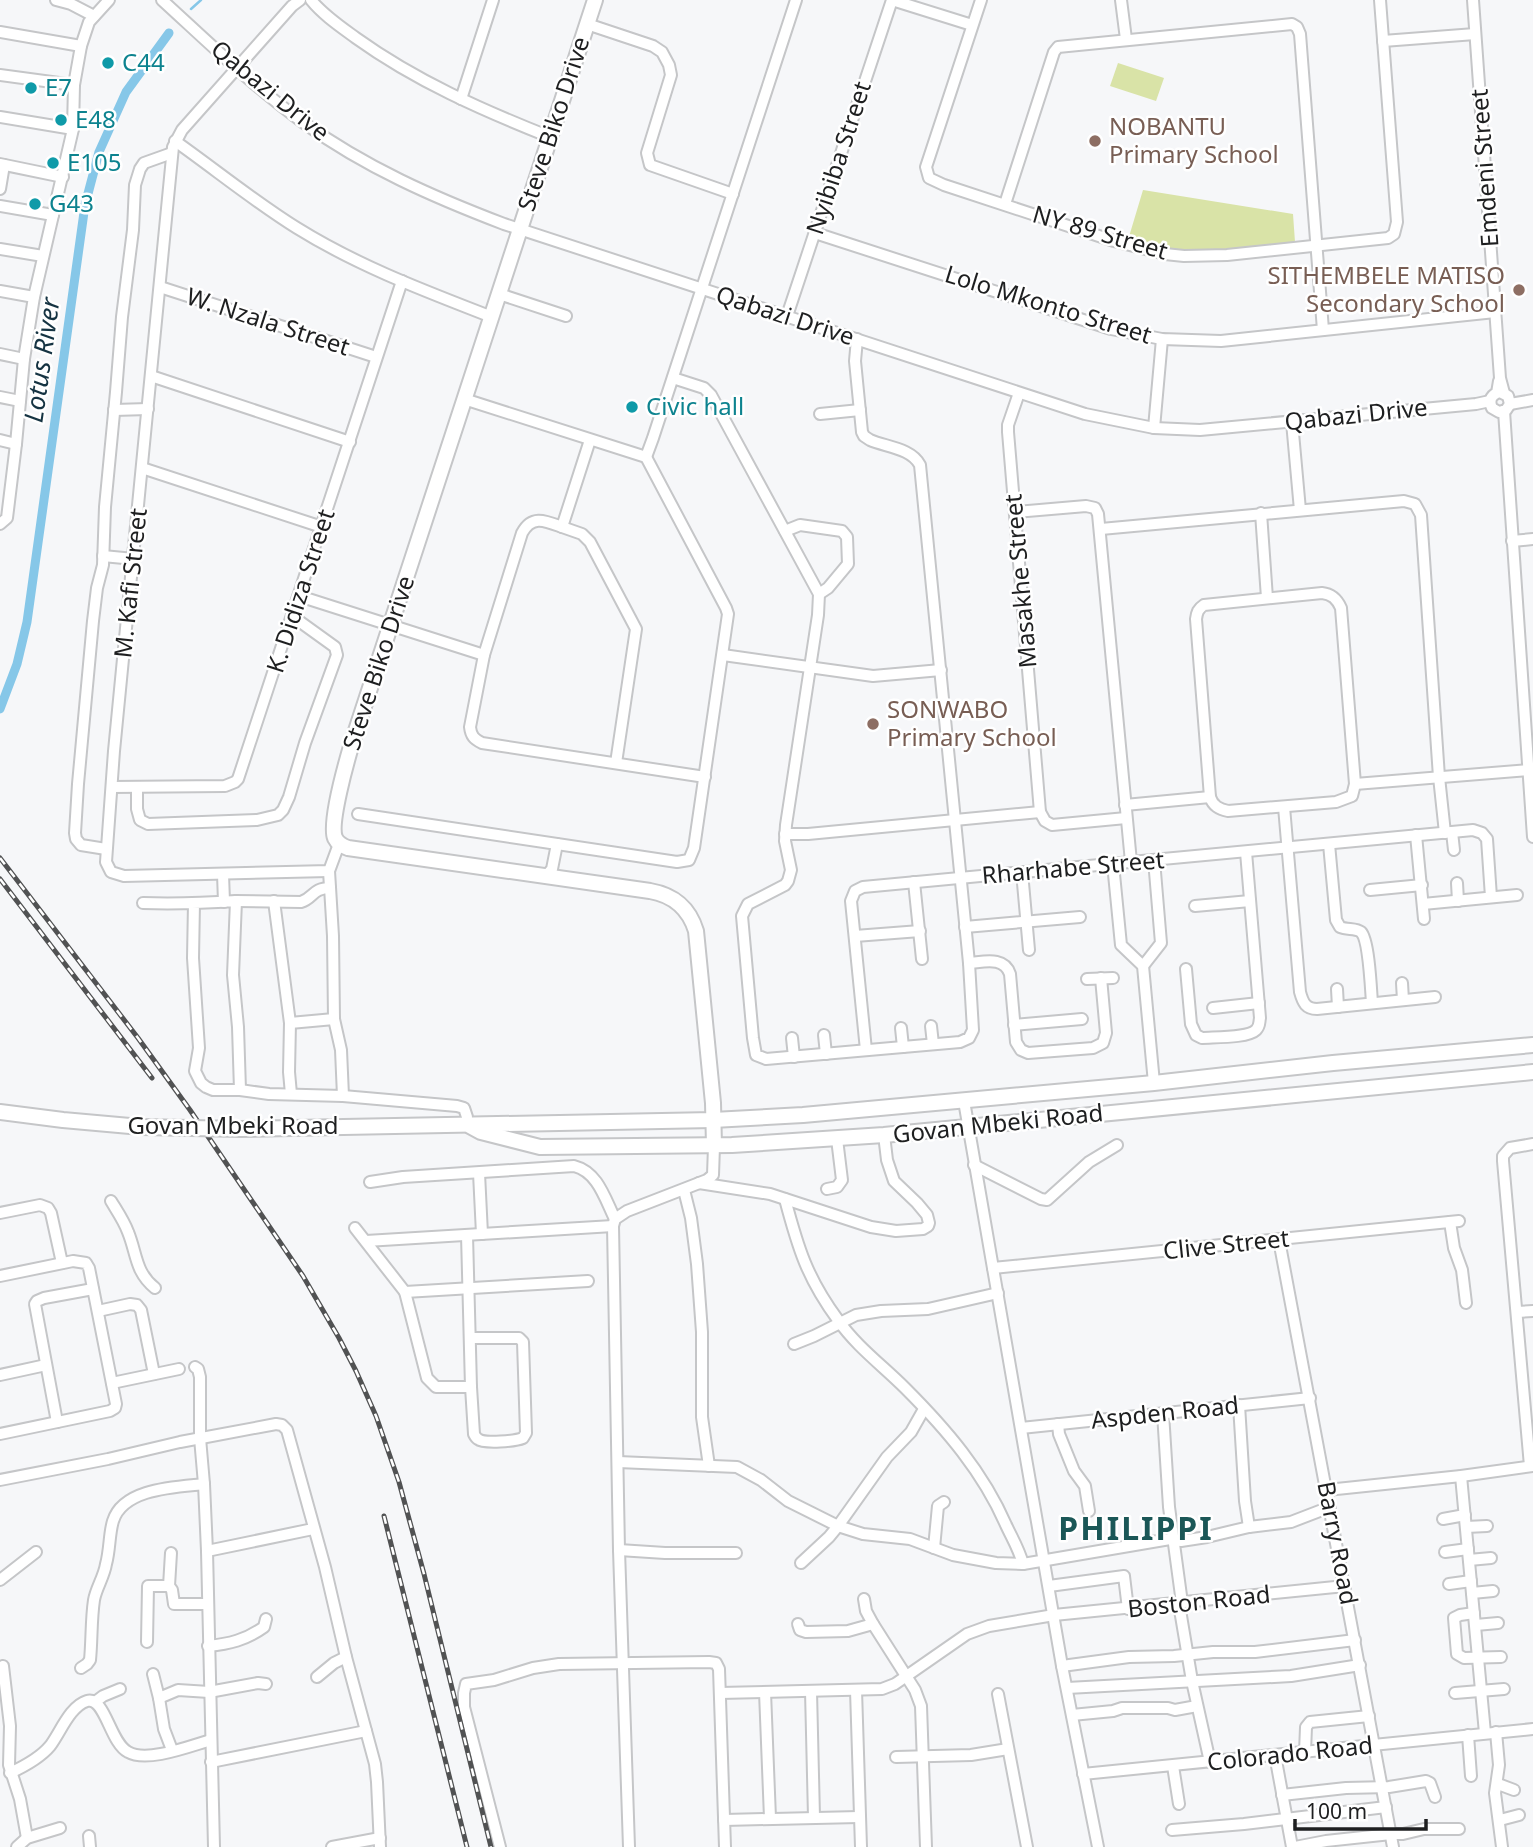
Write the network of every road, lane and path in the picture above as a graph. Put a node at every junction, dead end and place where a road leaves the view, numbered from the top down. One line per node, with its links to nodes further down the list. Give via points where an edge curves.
1 (56, 0): 14 (street)
2 (109, 0): 14 (street)
3 (162, 0): 22 (street, Qabazi Drive)
4 (300, 0): 22 (street, M. Kafi Street)
5 (311, 0): 25 (street, via 380,55)
6 (493, 0): 25 (street)
7 (595, 0): 15 (main road, Steve Biko Drive)
8 (796, 0): 34 (street)
9 (892, 0): 16 (street); 39 (street, Nyibiba Street)
10 (981, 0): 16 (street, NY 89 Street)
11 (1121, 0): 19 (street)
12 (1380, 0): 20 (street, NY 89 Street)
13 (1473, 0): 18 (street, Emdeni Street)
14 (94, 16): 21 (street)
15 (587, 24): 28 (main road, Steve Biko Drive); 34 (street, via 653,46 669,65 670,79 647,153 650,165)
16 (972, 25): 35 (street, NY 89 Street, via 926,167 932,180)
17 (0, 32): 21 (street)
18 (1475, 33): 20 (street); 49 (street, Emdeni Street)
19 (1126, 39): 35 (street, via 1056,50); 40 (street, via 1285,23 1297,27)
20 (1383, 41): 40 (street, NY 89 Street, via 1396,230 1388,238)
21 (81, 46): 24 (street)
22 (236, 67): 29 (street, M. Kafi Street); 38 (street, Qabazi Drive, via 306,124 370,165)
23 (0, 75): 24 (street)
24 (74, 85): 27 (street)
25 (461, 99): 28 (street)
26 (0, 117): 27 (street)
27 (73, 129): 32 (street)
28 (550, 137): 38 (main road, Steve Biko Drive)
29 (176, 141): 30 (street, M. Kafi Street); 43 (street, via 297,228)
30 (172, 153): 44 (street, M. Kafi Street); 68 (street, via 144,163 135,185)
31 (2, 164): 32 (street); 33 (street)
32 (63, 177): 37 (street)
33 (0, 189)
34 (733, 194): 45 (street)
35 (1005, 204): 40 (street, NY 89 Street, via 1165,254 1227,255)
36 (0, 206): 37 (street)
37 (53, 215): 42 (street)
38 (520, 229): 45 (street, Qabazi Drive); 47 (main road, Steve Biko Drive)
39 (815, 233): 51 (street, Nyibiba Street); 55 (street, Lolo Mkonto Street, via 1111,330)
40 (1317, 245): 53 (street)
41 (0, 249): 42 (street)
42 (43, 256): 48 (street)
43 (402, 281): 52 (street); 57 (street, K. Didiza Street)
44 (160, 287): 57 (street, W. Nzala Street); 59 (street, M. Kafi Street)
45 (703, 289): 51 (street, Qabazi Drive); 60 (street)
46 (0, 291): 48 (street)
47 (499, 294): 50 (street); 52 (main road, Steve Biko Drive)
48 (34, 297): 58 (street)
49 (1495, 312): 53 (street, Lolo Mkonto Street); 66 (street, Emdeni Street)
50 (566, 316)
51 (787, 316): 54 (street, Qabazi Drive)
52 (492, 317): 63 (main road, Steve Biko Drive)
53 (1322, 330): 55 (street, Lolo Mkonto Street, via 1221,341)
54 (857, 339): 61 (street, Qabazi Drive); 69 (street)
55 (1163, 339): 72 (street)
56 (0, 354): 58 (street)
57 (376, 357): 75 (street, K. Didiza Street)
58 (24, 359): 65 (street)
59 (151, 376): 67 (street, M. Kafi Street); 75 (street)
60 (673, 377): 77 (street); 86 (street, via 708,391)
61 (1019, 393): 72 (street, Qabazi Drive, via 1085,414); 80 (street, Masakhe Street, via 1008,425)
62 (0, 397): 65 (street)
63 (464, 399): 74 (street); 95 (main road, Steve Biko Drive)
64 (1529, 400): 66 (street, Qabazi Drive)
65 (20, 401): 76 (street)
66 (1500, 402): 71 (street, Qabazi Drive); 88 (street, Emdeni Street)
67 (148, 409): 68 (street); 78 (street, M. Kafi Street)
68 (114, 410): 89 (street)
69 (860, 410): 70 (street); 99 (street, via 864,436 907,453 920,466)
70 (820, 414)
71 (1292, 422): 72 (street, Qabazi Drive, via 1200,430); 79 (street)
72 (1154, 428)
73 (0, 440): 76 (street)
74 (590, 440): 77 (street); 84 (street)
75 (350, 442): 83 (street, K. Didiza Street)
76 (16, 444): 82 (street)
77 (646, 457): 97 (street, via 726,608)
78 (142, 468): 83 (street); 90 (street, M. Kafi Street)
79 (1300, 510): 81 (street); 103 (street, via 1404,501 1418,508)
80 (1015, 512): 85 (street, via 1091,506 1097,511); 111 (street, Masakhe Street)
81 (1261, 513): 85 (street); 93 (street)
82 (2, 520)
83 (322, 527): 92 (street, K. Didiza Street)
84 (562, 527): 96 (street, via 537,520 525,527); 101 (street, via 590,542 636,629)
85 (1101, 529): 109 (street)
86 (785, 531): 91 (street); 91 (street, via 800,525 838,530 847,537 848,564)
87 (1533, 539): 88 (street)
88 (1512, 541): 100 (street, Emdeni Street)
89 (103, 556): 90 (street); 123 (street, via 75,834 81,845)
90 (134, 559): 106 (street, M. Kafi Street)
91 (819, 594): 98 (street)
92 (299, 596): 94 (street, K. Didiza Street); 95 (street)
93 (1266, 598): 105 (street, via 1322,593 1331,595 1341,608); 108 (street, via 1204,605 1196,613)
94 (292, 617): 107 (street, K. Didiza Street, via 235,782); 107 (street, via 335,646 337,655 283,810 257,820 148,824 138,815)
95 (391, 626): 96 (street); 119 (main road, Steve Biko Drive, via 342,780 334,832)
96 (484, 655): 101 (street, via 470,727 477,741)
97 (723, 655): 98 (street); 104 (street)
98 (810, 667): 99 (street, via 873,676); 116 (street)
99 (941, 670): 114 (street)
100 (1530, 740): 102 (street, Emdeni Street)
101 (616, 763): 104 (street)
102 (1528, 769): 103 (street); 118 (street, Emdeni Street)
103 (1439, 776): 105 (street); 115 (street)
104 (705, 777): 121 (street, via 694,848 687,861)
105 (1355, 784): 110 (street, via 1346,800)
106 (112, 787): 107 (street, K. Didiza Street); 123 (street, M. Kafi Street)
107 (137, 787)
108 (1210, 797): 109 (street); 110 (street, via 1215,806 1228,811)
109 (1125, 805): 113 (street)
110 (1284, 807): 122 (street)
111 (1040, 812): 113 (street, via 1052,825); 114 (street)
112 (358, 814): 121 (street)
113 (1126, 818): 127 (street)
114 (956, 821): 116 (street); 133 (street)
115 (1449, 832): 117 (street, Rharhabe Street); 124 (street); 140 (street, Rharhabe Street, via 1478,831 1487,839)
116 (785, 834): 184 (street, via 788,881 748,904 742,923 756,1055)
117 (1416, 835): 120 (street, Rharhabe Street); 136 (street)
118 (1533, 837)
119 (339, 844): 129 (street); 132 (main road)
120 (1329, 844): 122 (street, Rharhabe Street); 168 (street, via 1336,920 1340,927 1364,935)
121 (557, 845): 132 (street)
122 (1288, 848): 125 (street, Rharhabe Street); 169 (street, via 1302,999 1311,1009)
123 (106, 849): 131 (street, via 108,868 116,875)
124 (1454, 850)
125 (1246, 852): 126 (street, Rharhabe Street); 143 (street)
126 (1154, 860): 127 (street, Rharhabe Street); 155 (street)
127 (1131, 862): 128 (street, Rharhabe Street)
128 (1113, 864): 130 (street, Rharhabe Street); 157 (street)
129 (329, 871): 131 (street); 137 (street)
130 (1022, 872): 133 (street, Rharhabe Street); 151 (street)
131 (222, 874): 141 (street)
132 (552, 874): 193 (main road, via 660,892 689,914 696,931)
133 (961, 878): 134 (street, Rharhabe Street); 152 (street)
134 (914, 882): 153 (street); 154 (street, Rharhabe Street, via 855,891 851,901)
135 (1457, 883): 144 (street)
136 (1422, 885): 138 (street); 147 (street)
137 (330, 888): 142 (street, via 318,889 305,901); 172 (street)
138 (1370, 890)
139 (1517, 895): 140 (street)
140 (1491, 898): 144 (street)
141 (230, 901): 142 (street); 146 (street); 187 (street)
142 (274, 901): 173 (street)
143 (1250, 901): 148 (street); 167 (street)
144 (1458, 901): 147 (street)
145 (143, 903): 146 (street)
146 (194, 903): 187 (street, via 199,1048 195,1071 201,1083 213,1090)
147 (1423, 904): 150 (street)
148 (1195, 906)
149 (1080, 917): 151 (street)
150 (1424, 919)
151 (1027, 922): 152 (street); 156 (street)
152 (965, 927): 159 (street)
153 (920, 931): 154 (street); 158 (street)
154 (855, 936): 182 (street, Rharhabe Street)
155 (1159, 946): 157 (street, via 1142,952); 160 (street)
156 (1029, 950)
157 (1125, 950): 160 (street)
158 (922, 959)
159 (969, 963): 174 (street, via 999,962 1008,968); 179 (street, via 972,1033 960,1042)
160 (1143, 966): 186 (street)
161 (1186, 969): 167 (street, via 1191,1024 1202,1038 1253,1032 1259,1024)
162 (1087, 979): 174 (street, via 1107,978 1107,1033 1098,1046 1024,1053 1017,1046)
163 (1402, 983): 166 (street)
164 (1337, 989): 169 (street)
165 (1435, 997): 166 (street)
166 (1403, 1000): 168 (street)
167 (1259, 1003): 170 (street)
168 (1372, 1003): 169 (street)
169 (1338, 1007)
170 (1213, 1008)
171 (1082, 1019): 174 (street)
172 (334, 1020): 173 (street); 189 (street)
173 (290, 1023): 188 (street)
174 (1014, 1025)
175 (931, 1026): 179 (street)
176 (901, 1028): 181 (street)
177 (824, 1035): 183 (street)
178 (792, 1038): 184 (street)
179 (933, 1044): 181 (street)
180 (1533, 1045): 186 (main road, Govan Mbeki Road)
181 (903, 1047): 182 (street)
182 (866, 1050): 183 (street)
183 (826, 1054): 184 (street)
184 (794, 1057)
185 (1533, 1072): 194 (main road, Govan Mbeki Road)
186 (1154, 1083): 190 (main road, Govan Mbeki Road)
187 (240, 1090): 188 (street)
188 (291, 1094): 189 (street)
189 (343, 1096): 192 (street, via 457,1106 464,1108)
190 (964, 1101): 193 (main road, Govan Mbeki Road); 194 (street)
191 (0, 1112): 192 (main road, Govan Mbeki Road, bridge, via 141,1127 240,1129)
192 (466, 1120): 193 (main road, Govan Mbeki Road); 199 (main road, Govan Mbeki Road, via 481,1132 540,1147)
193 (713, 1120): 199 (main road)
194 (968, 1127): 195 (main road, Govan Mbeki Road); 200 (street)
195 (884, 1135): 196 (main road, Govan Mbeki Road); 206 (street, via 894,1181 923,1208 928,1226 884,1230)
196 (837, 1139): 199 (main road, Govan Mbeki Road); 204 (street, via 842,1180)
197 (1533, 1144): 227 (street, via 1510,1148 1503,1156)
198 (1116, 1145): 200 (street, via 1045,1201)
199 (714, 1146): 203 (street, via 713,1175)
200 (974, 1165): 216 (street)
201 (479, 1173): 202 (street); 209 (street, via 579,1167 596,1181); 211 (street)
202 (370, 1182)
203 (699, 1184): 205 (street); 206 (street)
204 (827, 1189)
205 (684, 1190): 209 (street, via 627,1211); 248 (street, via 697,1264 702,1417)
206 (785, 1199): 228 (street, via 807,1270)
207 (111, 1201): 219 (street, via 145,1280)
208 (0, 1213): 215 (street, via 40,1205 48,1208)
209 (614, 1223): 211 (street); 247 (street)
210 (355, 1228): 214 (street)
211 (482, 1234): 212 (street)
212 (467, 1235): 214 (street); 220 (street)
213 (1279, 1240): 216 (street, Clive Street); 224 (street, Clive Street, via 1455,1222 1454,1248); 238 (street, Barry Road)
214 (366, 1241): 222 (street)
215 (62, 1263): 217 (street); 221 (street, via 86,1263)
216 (993, 1268): 223 (street)
217 (0, 1276)
218 (588, 1282): 220 (street)
219 (156, 1288)
220 (468, 1288): 222 (street); 229 (street)
221 (93, 1289): 225 (street); 231 (street, via 44,1298 35,1304)
222 (405, 1292): 237 (street, via 430,1382 436,1387)
223 (998, 1293): 228 (street, via 928,1309 867,1313); 244 (street)
224 (1466, 1303)
225 (98, 1311): 234 (street, via 137,1305); 236 (street)
226 (1533, 1311): 227 (street)
227 (1517, 1312): 249 (street)
228 (839, 1323): 230 (street); 240 (street)
229 (470, 1338): 237 (street); 237 (street, via 519,1338 523,1342 523,1438 476,1438)
230 (794, 1344)
231 (46, 1365): 235 (street); 242 (street)
232 (195, 1367): 246 (street, via 200,1373)
233 (179, 1369): 234 (street)
234 (154, 1374): 236 (street)
235 (0, 1375)
236 (112, 1383): 242 (street, via 116,1408)
237 (471, 1387)
238 (1310, 1398): 239 (street, Aspden Road); 253 (street, Barry Road)
239 (1239, 1405): 241 (street, Aspden Road); 261 (street)
240 (924, 1409): 259 (street); 275 (street, via 988,1489)
241 (1163, 1413): 243 (street, Aspden Road); 263 (street)
242 (57, 1422): 245 (street)
243 (1058, 1423): 244 (street, Aspden Road); 256 (street, via 1074,1471 1085,1486)
244 (1021, 1428): 273 (street)
245 (0, 1434)
246 (200, 1438): 251 (street); 252 (street); 262 (street, via 282,1425)
247 (618, 1462): 248 (street); 265 (street)
248 (709, 1466): 259 (street, via 737,1467)
249 (1532, 1466): 250 (street)
250 (1461, 1476): 253 (street); 258 (street)
251 (0, 1480)
252 (204, 1484): 266 (street); 305 (street, via 143,1494 117,1511 93,1604 90,1660)
253 (1327, 1490): 255 (street, Barry Road)
254 (944, 1502): 264 (street, via 938,1506)
255 (1330, 1507): 261 (street, via 1291,1522); 281 (street, Barry Road)
256 (1088, 1511)
257 (1443, 1518): 258 (street)
258 (1466, 1521): 260 (street); 271 (street)
259 (838, 1526): 264 (street); 274 (street)
260 (1487, 1526)
261 (1249, 1527): 263 (street)
262 (313, 1529): 266 (street); 298 (street)
263 (1175, 1540): 273 (street); 286 (street)
264 (934, 1548): 275 (street, via 996,1563)
265 (620, 1550): 270 (street); 301 (street)
266 (206, 1551): 285 (street)
267 (36, 1552): 276 (street)
268 (1445, 1552): 271 (street)
269 (171, 1553): 279 (street)
270 (736, 1553)
271 (1469, 1554): 272 (street); 277 (street)
272 (1490, 1558)
273 (1044, 1559): 275 (street); 280 (street)
274 (801, 1563)
275 (1023, 1564)
276 (0, 1580)
277 (1471, 1581): 278 (street); 283 (street)
278 (1449, 1584)
279 (169, 1586): 285 (street, via 174,1604); 295 (street, via 148,1586)
280 (1049, 1586): 287 (street, via 1124,1576); 288 (street)
281 (1345, 1586): 286 (street, Boston Road); 294 (street, Barry Road)
282 (1493, 1591): 283 (street)
283 (1472, 1593): 290 (street)
284 (864, 1599): 293 (street)
285 (207, 1604): 296 (street)
286 (1181, 1604): 287 (street, Boston Road); 297 (street)
287 (1128, 1609): 288 (street, Boston Road)
288 (1054, 1615): 303 (street); 307 (street, Boston Road, via 967,1634)
289 (266, 1619): 296 (street, via 264,1627 246,1639)
290 (1475, 1619): 291 (street); 300 (street); 300 (street, via 1454,1618 1456,1652 1461,1658)
291 (1498, 1623)
292 (798, 1624): 293 (street, via 806,1632 848,1631)
293 (873, 1624): 307 (street)
294 (1355, 1640): 297 (street); 302 (street, Barry Road)
295 (146, 1642)
296 (208, 1646): 317 (street)
297 (1188, 1655): 303 (street); 309 (street)
298 (346, 1657): 308 (street); 328 (street)
299 (1501, 1657): 300 (street)
300 (1478, 1658): 316 (street)
301 (623, 1664): 319 (street, via 716,1663); 368 (street, via 548,1665 466,1684 464,1707); 369 (street)
302 (1360, 1665): 309 (street, via 1291,1676); 326 (street, Barry Road)
303 (1062, 1666): 311 (street)
304 (3, 1667): 342 (street)
305 (81, 1668)
306 (153, 1674): 322 (street)
307 (906, 1676): 314 (street, Boston Road, via 888,1687); 337 (street, via 921,1706)
308 (317, 1677)
309 (1192, 1681): 311 (street); 324 (street)
310 (266, 1684): 317 (street)
311 (1067, 1688): 325 (street)
312 (120, 1689): 323 (street)
313 (1504, 1689): 316 (street)
314 (856, 1690): 315 (street, Boston Road); 354 (street)
315 (811, 1691): 318 (street, Boston Road); 353 (street)
316 (1481, 1691): 320 (street); 329 (street)
317 (209, 1692): 322 (street, via 178,1690); 331 (street)
318 (765, 1692): 319 (street, Boston Road); 355 (street)
319 (720, 1693): 357 (street)
320 (1455, 1693)
321 (998, 1694): 333 (street)
322 (159, 1698): 334 (street)
323 (95, 1702): 334 (street, via 117,1745 128,1753 140,1756); 342 (street, via 82,1704 49,1746)
324 (1197, 1706): 325 (street); 340 (street)
325 (1072, 1715): 343 (street)
326 (1369, 1716): 332 (street, Barry Road); 335 (street, via 1310,1722 1305,1730)
327 (1533, 1729): 329 (street, Colorado Road)
328 (366, 1731): 339 (street); 364 (street, via 376,1772)
329 (1491, 1732): 330 (street, Colorado Road); 345 (street, via 1498,1756)
330 (1468, 1735): 332 (street, Colorado Road); 344 (street)
331 (211, 1740): 334 (street); 339 (street)
332 (1374, 1745): 335 (street, Colorado Road); 346 (street, Barry Road)
333 (1008, 1749): 337 (street); 373 (street)
334 (172, 1750)
335 (1305, 1752): 336 (street, Colorado Road)
336 (1275, 1755): 340 (street, Colorado Road); 348 (street)
337 (924, 1756): 338 (street); 372 (street)
338 (895, 1757)
339 (212, 1762): 366 (street)
340 (1210, 1762): 341 (street, Colorado Road)
341 (1174, 1766): 343 (street, Colorado Road); 350 (street)
342 (10, 1773): 363 (street)
343 (1083, 1774): 374 (street)
344 (1471, 1776)
345 (1497, 1784): 347 (street); 358 (street)
346 (1382, 1787): 348 (street); 349 (street, via 1426,1781); 351 (street, Barry Road)
347 (1514, 1790)
348 (1282, 1795): 356 (street)
349 (1436, 1797)
350 (1179, 1804)
351 (1385, 1807): 356 (street); 362 (street, Barry Road)
352 (1519, 1815): 358 (street)
353 (814, 1817): 354 (street); 355 (street)
354 (859, 1817): 371 (street)
355 (770, 1818): 357 (street)
356 (1287, 1819): 361 (street); 375 (street)
357 (724, 1820): 370 (street)
358 (1500, 1820): 377 (street)
359 (60, 1828): 363 (street)
360 (1460, 1829): 362 (street)
361 (1172, 1830)
362 (1391, 1834): 375 (street); 376 (street, Barry Road)
363 (27, 1838): 365 (street)
364 (380, 1842): 367 (street)
365 (17, 1847)
366 (214, 1847)
367 (332, 1847)
368 (500, 1847)
369 (628, 1847)
370 (725, 1847)
371 (861, 1847)
372 (926, 1847)
373 (1027, 1847)
374 (1098, 1847)
375 (1293, 1847)
376 (1393, 1847)
377 (1502, 1847)

